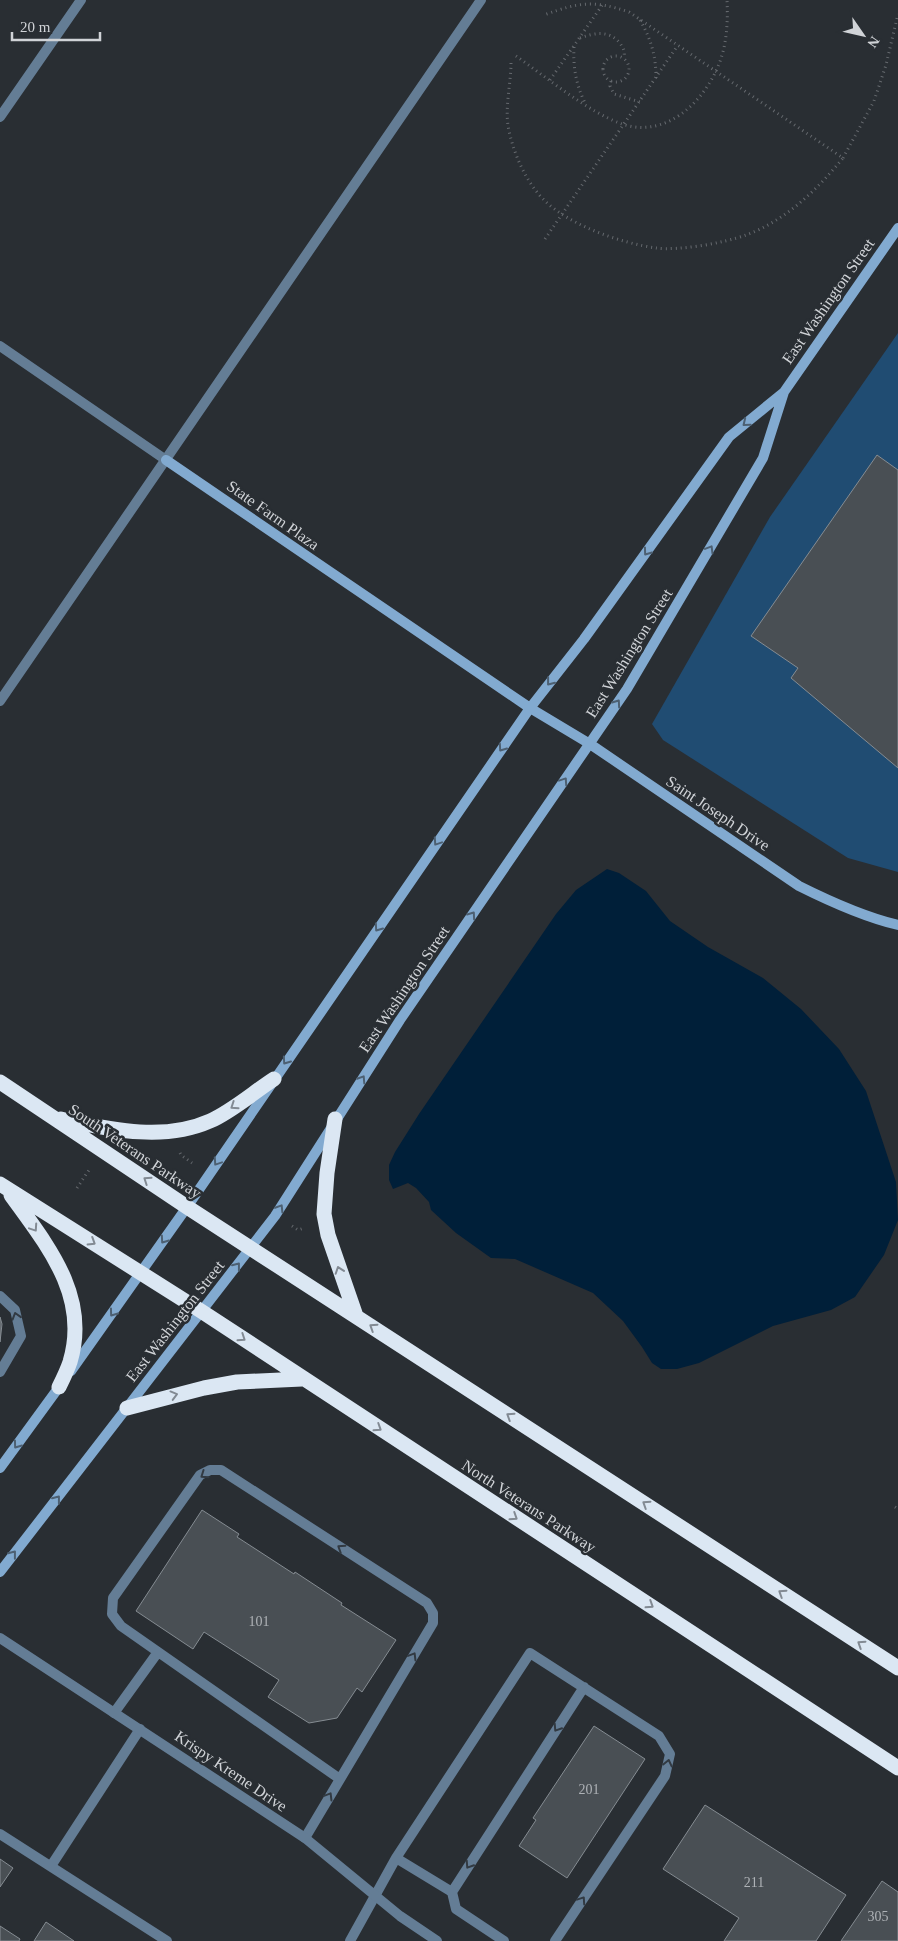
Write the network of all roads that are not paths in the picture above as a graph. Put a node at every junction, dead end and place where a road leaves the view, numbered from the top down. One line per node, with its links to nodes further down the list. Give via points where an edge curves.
1 (80, 0): 3 (street)
2 (481, 0): 7 (street)
3 (0, 117)
4 (898, 228): 6 (main road, East Washington Street)
5 (0, 346): 7 (street, State Farm Plaza)
6 (784, 392): 9 (main road, East Washington Street, one-way to 9, via 729,437 590,632); 10 (main road, East Washington Street, one-way to 6, via 627,689 763,458)
7 (166, 460): 8 (street); 9 (main road, State Farm Plaza)
8 (0, 701)
9 (530, 708): 10 (main road, Saint Joseph Drive); 12 (main road, East Washington Street, one-way to 12)
10 (590, 744): 11 (main road, Saint Joseph Drive, via 800,886 827,900); 15 (main road, East Washington Street, one-way to 10, via 400,1020)
11 (898, 924)
12 (274, 1078): 14 (highway, one-way to 14, via 211,1121 193,1128 161,1132 116,1131); 17 (main road, East Washington Street, one-way to 17)
13 (0, 1082): 14 (highway, South Veterans Parkway)
14 (53, 1117): 17 (highway, South Veterans Parkway, one-way to 14)
15 (336, 1120): 18 (main road, East Washington Street, one-way to 15); 22 (highway, one-way to 15, via 324,1214)
16 (3, 1186): 19 (highway, one-way to 19); 25 (highway, one-way to 25, via 59,1264 73,1302 74,1339 70,1362)
17 (187, 1207): 18 (highway, South Veterans Parkway); 19 (main road, East Washington Street, one-way to 19)
18 (251, 1248): 21 (main road, East Washington Street, one-way to 18); 22 (highway)
19 (141, 1274): 21 (highway, North Veterans Parkway); 25 (main road, East Washington Street, one-way to 25)
20 (0, 1296): 23 (street, one-way to 20, via 21,1336 15,1310)
21 (201, 1312): 24 (highway, North Veterans Parkway, one-way to 24); 26 (main road, East Washington Street)
22 (356, 1316): 31 (highway, one-way to 22)
23 (0, 1372)
24 (302, 1379): 26 (highway, one-way to 24, via 237,1382); 35 (highway, North Veterans Parkway, one-way to 35)
25 (59, 1387): 27 (main road, East Washington Street, one-way to 27)
26 (127, 1408): 28 (main road, East Washington Street, one-way to 26)
27 (0, 1468)
28 (0, 1572)
29 (0, 1638): 33 (street, Krispy Kreme Drive)
30 (158, 1652): 33 (street); 36 (street); 36 (street, one-way to 30, via 432,1623 433,1613 427,1603 221,1470 210,1470 200,1475 113,1598 112,1614 121,1626)
31 (898, 1668)
32 (584, 1687): 39 (street, via 530,1653); 41 (street, one-way to 41); 47 (street, one-way to 32, via 665,1776 670,1754 659,1736)
33 (114, 1713): 34 (street, Krispy Kreme Drive)
34 (140, 1729): 38 (street, Krispy Kreme Drive); 40 (street)
35 (898, 1768)
36 (340, 1779): 38 (street, one-way to 36)
37 (0, 1834): 40 (street)
38 (305, 1838): 42 (street, Krispy Kreme Drive)
39 (396, 1858): 41 (street); 42 (street)
40 (51, 1866): 43 (street)
41 (452, 1892): 46 (street, via 456,1909)
42 (376, 1897): 44 (street); 45 (street, Krispy Kreme Drive)
43 (167, 1941)
44 (350, 1941)
45 (437, 1941)
46 (504, 1941)
47 (555, 1941)

